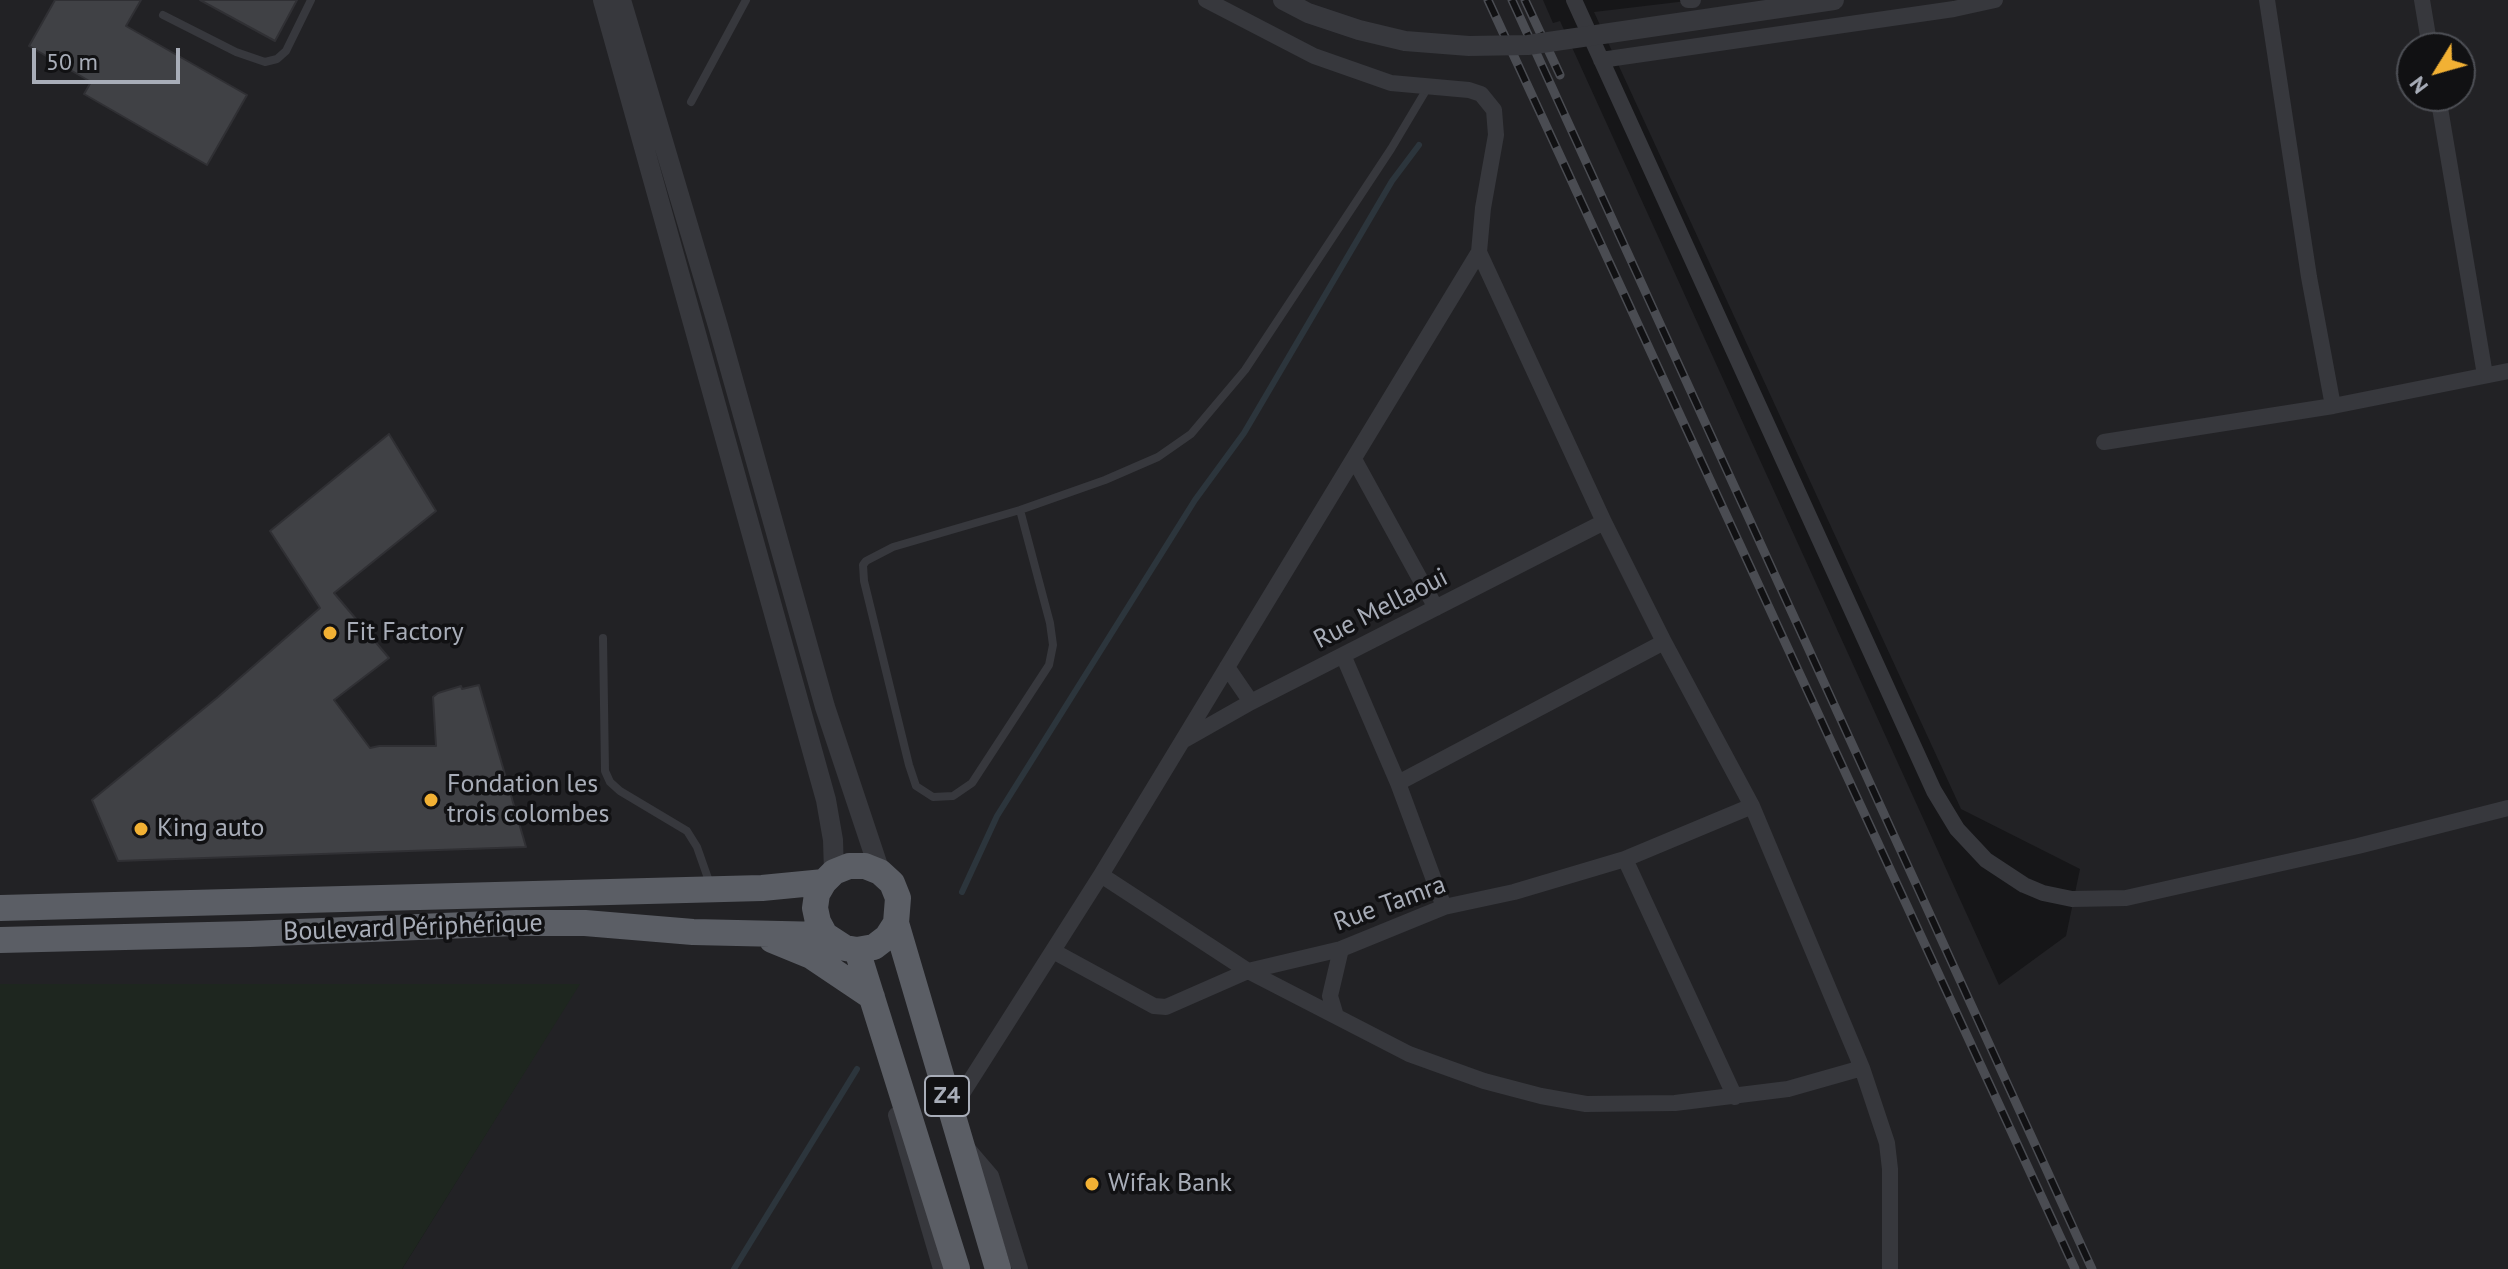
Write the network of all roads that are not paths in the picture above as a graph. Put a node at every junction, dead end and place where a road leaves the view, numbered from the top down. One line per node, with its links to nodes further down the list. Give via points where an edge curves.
1 (311, 0): 12 (lane, via 286,51 265,62)
2 (603, 0): 39 (street, via 826,800 833,840)
3 (621, 0): 37 (street, via 825,707)
4 (746, 0): 16 (lane)
5 (1206, 0): 15 (street, via 1314,56 1391,83)
6 (1283, 0): 7 (street, bridge, via 1359,30 1405,41 1469,46 1528,45)
7 (1834, 0)
8 (1995, 0): 14 (street)
9 (2267, 0): 21 (street)
10 (2422, 0): 13 (street)
11 (1581, 4): 14 (street)
12 (163, 15)
13 (2427, 32)
14 (1601, 60): 35 (street, via 1934,791 1957,829 1986,860 2043,893 2084,900 2126,898)
15 (1428, 87): 18 (street, via 1481,94 1494,110 1496,135); 24 (lane, via 1245,370 1206,419 1158,457)
16 (691, 102)
17 (2441, 112): 20 (street)
18 (1479, 252): 23 (street); 25 (street)
19 (2508, 371): 20 (street)
20 (2485, 375): 21 (street)
21 (2333, 406): 22 (street)
22 (2104, 442)
23 (1354, 459): 26 (street); 30 (street)
24 (1020, 510): 24 (lane, via 893,547 863,565 913,779 933,797 953,796 972,783 1049,665 1050,623)
25 (1604, 522): 26 (street, Rue Mellaoui); 28 (street)
26 (1436, 608): 29 (street, Rue Mellaoui)
27 (603, 638): 40 (lane, via 605,771 620,791 687,831)
28 (1664, 642): 33 (street); 34 (street)
29 (1343, 655): 31 (street, Rue Mellaoui); 33 (street)
30 (1227, 667): 31 (street); 32 (street)
31 (1251, 702): 32 (street, Rue Mellaoui)
32 (1182, 741): 38 (street)
33 (1398, 783): 41 (street)
34 (1752, 806): 36 (street, Rue Tamra); 54 (street)
35 (2508, 808)
36 (1625, 859): 41 (street, Rue Tamra); 55 (street)
37 (880, 872): 39 (highway, via 849,866); 43 (highway, via 898,898)
38 (1101, 875): 49 (street); 50 (street)
39 (829, 877): 40 (highway, Boulevard Périphérique); 45 (highway, via 815,908)
40 (711, 889): 42 (highway, Boulevard Périphérique)
41 (1444, 907): 47 (street, Rue Tamra)
42 (0, 908)
43 (896, 923): 48 (highway, via 874,947); 56 (highway, Z4)
44 (753, 934): 45 (highway, Boulevard Périphérique); 46 (highway, Boulevard Périphérique, via 529,923); 51 (highway, via 811,956)
45 (825, 935): 48 (highway)
46 (0, 940)
47 (1341, 949): 50 (street, Rue Tamra); 52 (street, via 1330,996)
48 (857, 950): 51 (highway, Z4)
49 (1053, 951): 50 (street, Rue Tamra, via 1154,1006 1180,1002); 56 (street)
50 (1248, 971): 52 (street)
51 (872, 997): 53 (highway, Z4)
52 (1336, 1016): 55 (street, via 1409,1054 1541,1096 1634,1105)
53 (885, 1032): 58 (street, via 878,1038 878,1054); 59 (highway, Z4)
54 (1862, 1068): 55 (street); 62 (street, via 1887,1143)
55 (1735, 1097)
56 (951, 1111): 57 (highway, Z4)
57 (959, 1139): 60 (highway, Z4); 61 (street, via 991,1176)
58 (941, 1269)
59 (957, 1269)
60 (998, 1269)
61 (1020, 1269)
62 (1890, 1269)

